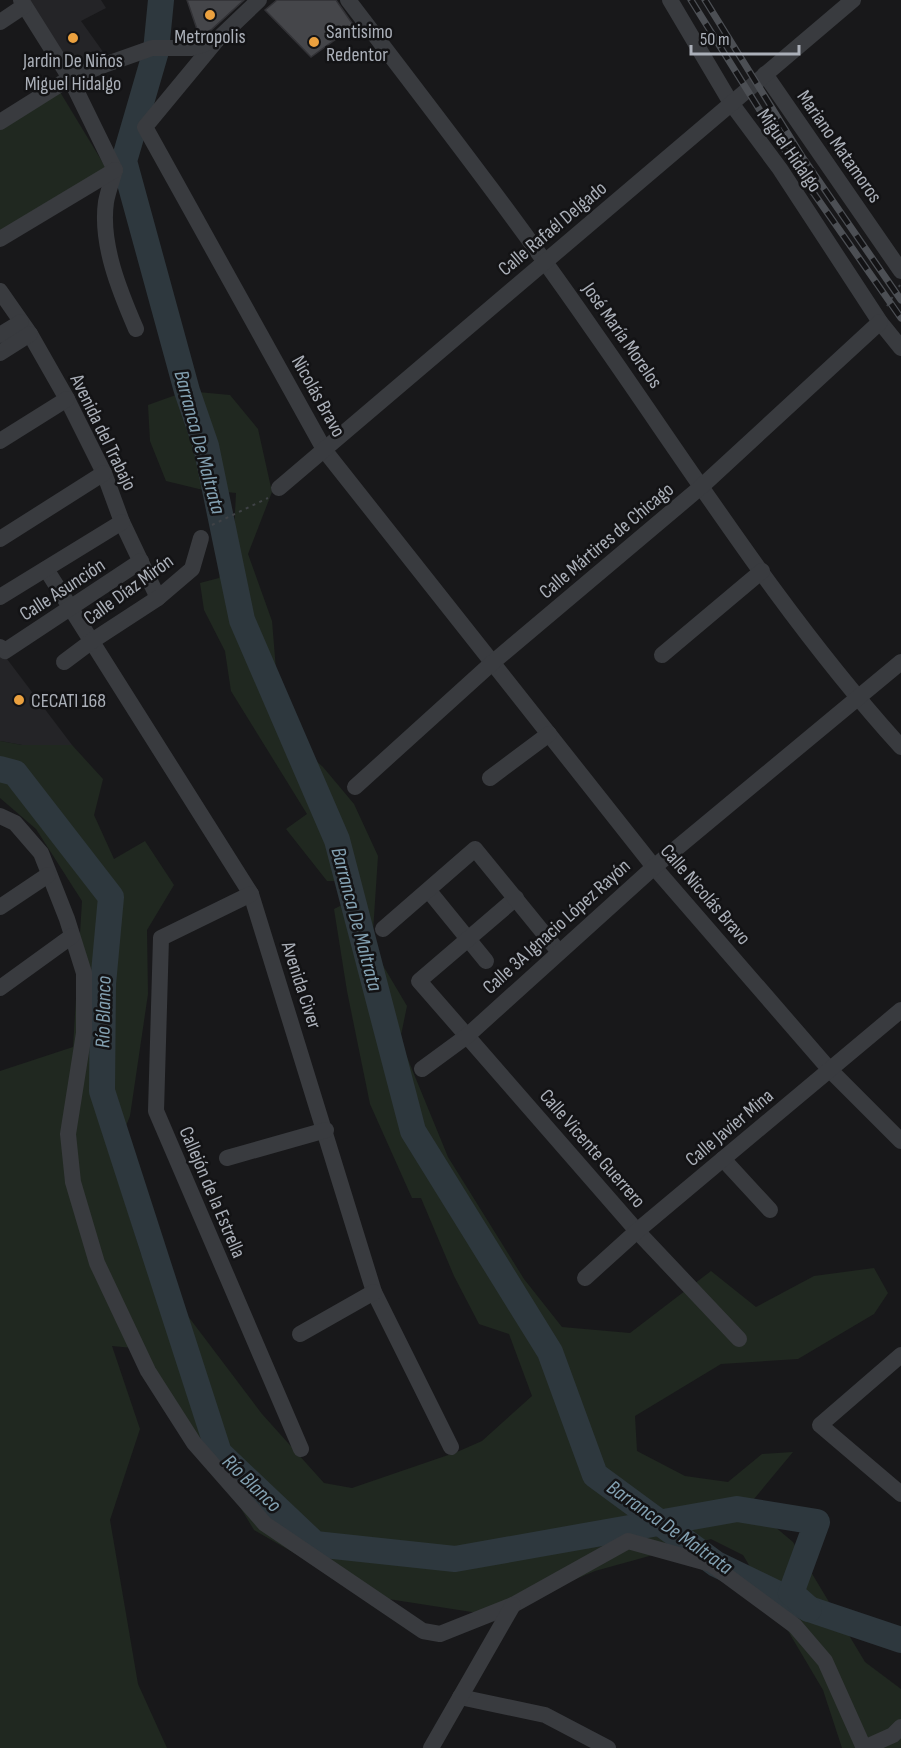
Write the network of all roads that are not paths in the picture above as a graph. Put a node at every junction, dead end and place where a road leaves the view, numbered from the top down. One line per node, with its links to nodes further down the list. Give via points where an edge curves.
1 (259, 0): 7 (street)
2 (348, 0): 14 (street, José María Morelos)
3 (670, 0): 10 (street, Miguel Hidalgo)
4 (853, 0): 8 (street, Calle Rafaél Delgado)
5 (23, 3): 6 (street); 9 (street)
6 (0, 22)
7 (217, 40): 9 (street, via 191,48 152,48); 25 (street, Nicolás Bravo, via 145,127)
8 (765, 74): 10 (street, Calle Rafaél Delgado); 15 (street, Mariano Matamoros)
9 (70, 78): 11 (street); 12 (street)
10 (731, 103): 14 (street, Calle Rafaél Delgado); 17 (street, Miguel Hidalgo, via 780,169)
11 (0, 122)
12 (115, 170): 13 (street); 19 (street, via 106,204 108,241 120,292)
13 (0, 238)
14 (545, 260): 25 (street, Calle Rafaél Delgado); 27 (street, José María Morelos)
15 (901, 271)
16 (0, 291): 18 (street, Avenida del Trabajo)
17 (880, 322): 21 (street, Miguel Hidalgo); 27 (street, Calle Mártires de Chicago)
18 (25, 328): 20 (street); 22 (street); 23 (street, Avenida del Trabajo)
19 (136, 329)
20 (0, 335)
21 (901, 348)
22 (0, 353)
23 (67, 399): 24 (street); 26 (street, Avenida del Trabajo)
24 (0, 441)
25 (325, 451): 28 (street, Calle Rafaél Delgado); 43 (street, Nicolás Bravo)
26 (104, 473): 29 (street, Avenida del Trabajo); 31 (street)
27 (702, 486): 34 (street, José María Morelos); 43 (street, Calle Mártires de Chicago)
28 (279, 488)
29 (122, 522): 32 (street, Avenida del Trabajo); 33 (street)
30 (201, 538): 36 (street, Calle Díaz Mirón, via 192,569)
31 (0, 539)
32 (141, 561): 36 (street, Avenida del Trabajo); 37 (street, Calle Asunción)
33 (46, 569): 35 (street); 37 (street, Avenida Civer)
34 (762, 571): 40 (street); 44 (street, José María Morelos)
35 (0, 597)
36 (158, 598): 38 (street, Calle Díaz Mirón)
37 (71, 608): 38 (street, Avenida Civer); 39 (street, Calle Asunción)
38 (92, 640): 41 (street, Calle Díaz Mirón); 53 (street, Avenida Civer)
39 (2, 649)
40 (662, 655)
41 (64, 662)
42 (901, 662): 44 (street, Calle 3A Ignacio López Rayón)
43 (492, 663): 45 (street, Calle Nicolás Bravo); 48 (street, Calle Mártires de Chicago)
44 (858, 699): 46 (street, José María Morelos); 50 (street, Calle 3A Ignacio López Rayón)
45 (549, 734): 47 (street); 50 (street, Calle Nicolás Bravo)
46 (901, 747)
47 (490, 778)
48 (355, 787)
49 (0, 816): 51 (street, via 15,823 41,853)
50 (654, 867): 59 (street, Calle 3A Ignacio López Rayón); 65 (street, Calle Nicolás Bravo)
51 (48, 875): 55 (street); 57 (street)
52 (429, 891): 54 (street, via 475,849); 56 (street); 58 (street)
53 (251, 894): 66 (street, Avenida Civer); 78 (street, Callejón de la Estrella, via 161,938 156,1111)
54 (516, 898): 58 (street); 59 (street)
55 (0, 907)
56 (383, 929)
57 (72, 936): 61 (street); 80 (street, via 84,973 84,1032 68,1134 73,1182 97,1263 148,1371 194,1443 265,1524 423,1630 440,1634)
58 (468, 940): 60 (street); 63 (street, Calle Vicente Guerrero, via 419,981)
59 (559, 952): 63 (street, Calle 3A Ignacio López Rayón)
60 (486, 961)
61 (0, 988)
62 (901, 1010): 65 (street, Calle Javier Mina)
63 (467, 1036): 64 (street, Calle 3A Ignacio López Rayón); 71 (street, Calle Vicente Guerrero)
64 (422, 1070)
65 (830, 1070): 67 (street, Calle Nicolás Bravo); 69 (street, Calle Javier Mina)
66 (326, 1130): 68 (street); 73 (street, Avenida Civer)
67 (901, 1141)
68 (227, 1158)
69 (723, 1159): 70 (street); 71 (street, Calle Javier Mina)
70 (770, 1210)
71 (637, 1231): 72 (street, Calle Javier Mina); 75 (street, Calle Vicente Guerrero)
72 (585, 1278)
73 (374, 1292): 74 (street); 77 (street, Avenida Civer)
74 (300, 1334)
75 (739, 1339)
76 (901, 1355): 79 (street, via 820,1425)
77 (451, 1447)
78 (301, 1449)
79 (901, 1494)
80 (513, 1605): 81 (street); 85 (street, via 628,1541 711,1564 795,1626 825,1661)
81 (460, 1697): 83 (street); 84 (street, via 545,1715)
82 (901, 1727): 85 (street, via 893,1735)
83 (431, 1748)
84 (608, 1748)
85 (864, 1748)

